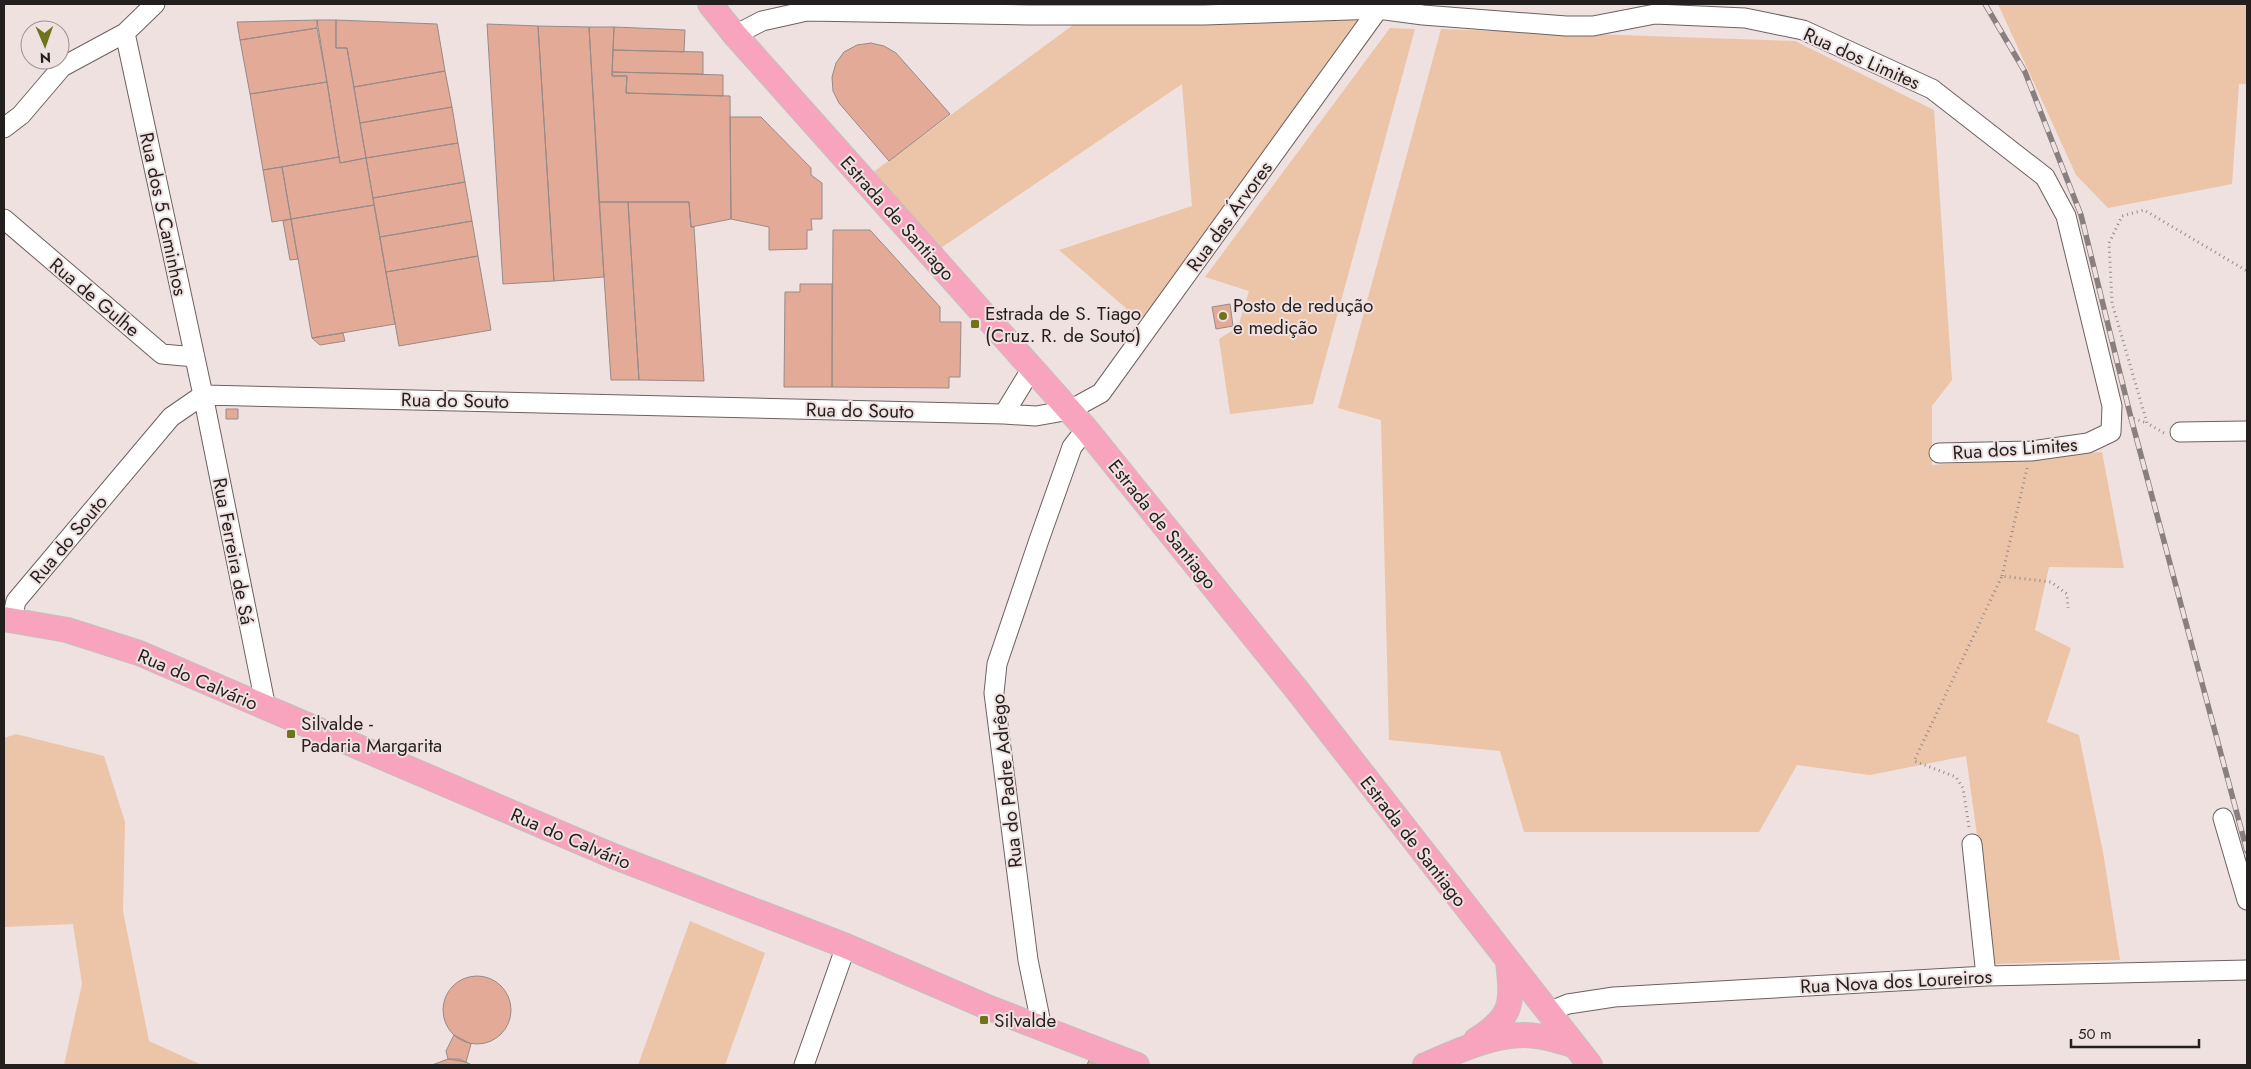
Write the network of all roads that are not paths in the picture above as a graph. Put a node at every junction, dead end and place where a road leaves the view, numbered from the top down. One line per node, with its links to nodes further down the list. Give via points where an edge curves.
1 (710, 4): 7 (main road, Estrada de Santiago)
2 (1380, 6): 4 (street, Rua dos Limites, via 1422,15 1566,26 1593,26); 5 (street, Rua dos Limites, via 1204,15); 13 (street, Rua das Árvores, via 1101,394)
3 (145, 8): 6 (street)
4 (1654, 9): 18 (street, Rua dos Limites, via 1745,18 1803,30 1932,89 2045,177 2066,216 2112,406 2111,432 2088,443 2031,451)
5 (762, 12): 7 (street, Rua dos Limites)
6 (124, 33): 8 (street, via 62,67 21,115); 10 (street, Rua dos 5 Caminhos)
7 (735, 36): 11 (main road, Estrada de Santiago)
8 (4, 128)
9 (4, 219): 10 (street, Rua de Gulhe, via 162,354)
10 (195, 357): 12 (street, Rua dos 5 Caminhos)
11 (1032, 368): 13 (main road, Estrada de Santiago); 14 (street)
12 (203, 395): 14 (street, Rua do Souto); 19 (street, Rua do Souto, via 171,417 16,601); 20 (street, Rua Ferreira de Sá)
13 (1070, 410): 14 (street, Rua do Souto, via 1036,416); 15 (main road, Estrada de Santiago)
14 (1004, 414)
15 (1086, 429): 25 (main road, Estrada de Santiago, via 1297,690); 30 (street, Rua do Padre Adrêgo, via 1072,447 1046,521 997,664 994,693 1028,960)
16 (2247, 431): 17 (street)
17 (2180, 432)
18 (1939, 452)
19 (8, 619): 20 (main road, Rua do Calvário, via 67,630 139,653)
20 (266, 708): 24 (main road, Rua do Calvário, via 613,856)
21 (2223, 818): 23 (street)
22 (1972, 844): 27 (street)
23 (2247, 900)
24 (846, 946): 30 (main road, Rua do Calvário, via 987,1008); 32 (street)
25 (1508, 962): 28 (main road, Estrada de Santiago); 29 (main road, via 1511,992)
26 (2247, 970): 27 (street, Rua Nova dos Loureiros)
27 (1986, 976): 28 (street, Rua Nova dos Loureiros, via 1614,997 1568,1004)
28 (1548, 1012): 29 (main road, via 1523,1006); 31 (main road, Estrada de Santiago)
29 (1505, 1026): 31 (main road, via 1527,1035); 34 (main road)
30 (1042, 1028): 33 (main road, Rua do Calvário)
31 (1574, 1045): 35 (main road, Estrada de Santiago)
32 (804, 1065)
33 (1137, 1065)
34 (1425, 1065)
35 (1590, 1065)

